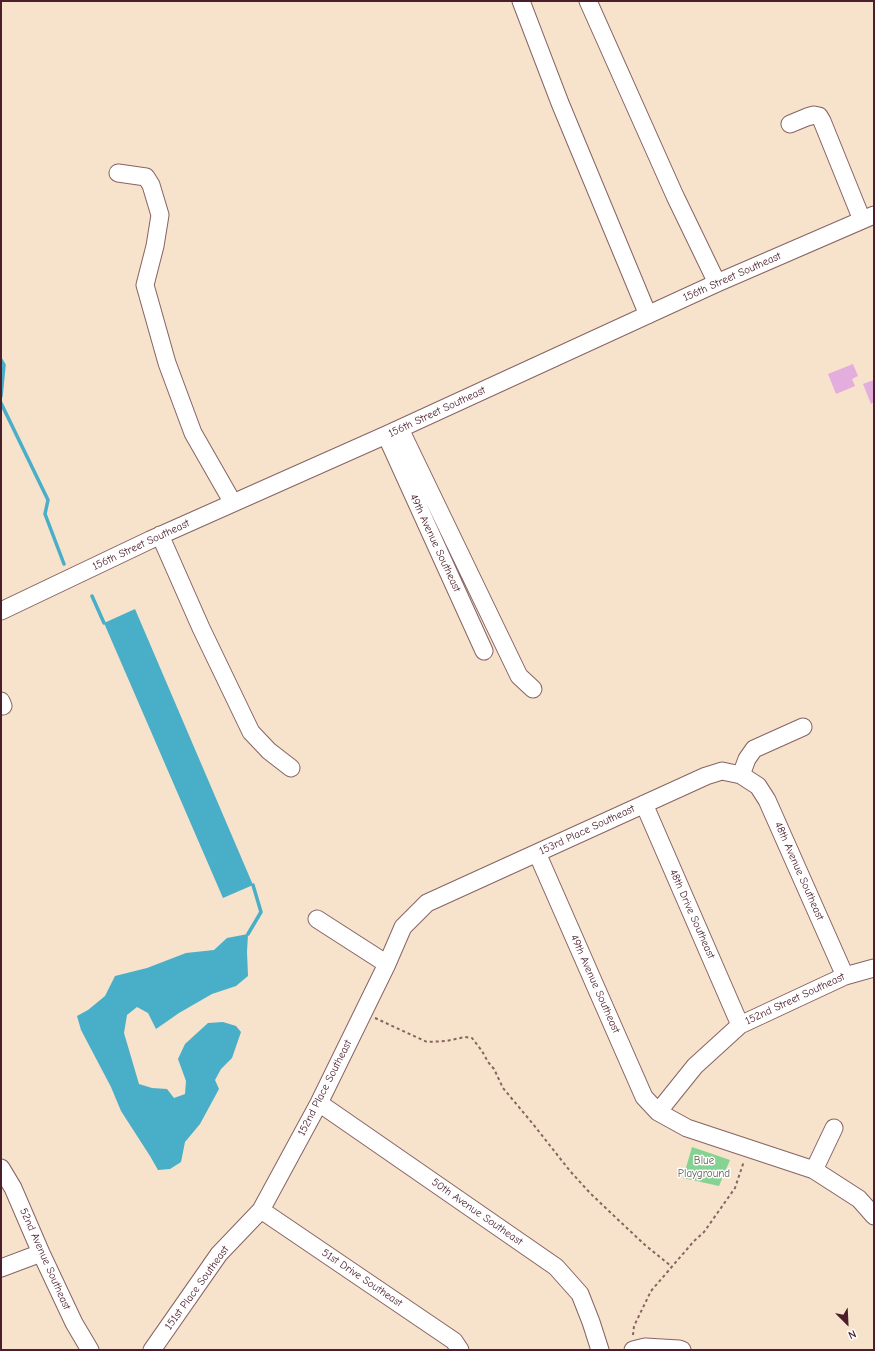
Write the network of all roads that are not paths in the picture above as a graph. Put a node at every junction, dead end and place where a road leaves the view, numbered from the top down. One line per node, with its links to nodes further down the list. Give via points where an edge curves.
1 (521, 1): 7 (street)
2 (588, 1): 6 (street, via 675,196)
3 (790, 124): 5 (street, via 807,116 819,116)
4 (118, 173): 9 (street, via 146,177 151,185 160,215 145,285 167,363 193,433)
5 (868, 217): 6 (street, 156th Street Southeast)
6 (717, 283): 7 (street, 156th Street Southeast)
7 (648, 315): 8 (street, 156th Street Southeast)
8 (393, 432): 9 (street, 156th Street Southeast); 12 (street, 49th Avenue Southeast); 13 (street, via 519,676)
9 (233, 503): 10 (street, 156th Street Southeast)
10 (160, 535): 11 (street, 156th Street Southeast); 15 (street, via 251,732 269,751)
11 (1, 611)
12 (484, 650)
13 (533, 690)
14 (803, 727): 16 (street, via 754,749)
15 (292, 768)
16 (741, 775): 17 (street, 153rd Place Southeast, via 722,771); 22 (street, 48th Avenue Southeast, via 758,786 767,800)
17 (644, 804): 18 (street, 153rd Place Southeast); 23 (street, 48th Drive Southeast)
18 (537, 853): 20 (street, 153rd Place Southeast, via 427,903 403,928); 25 (street, 49th Avenue Southeast, via 644,1097)
19 (317, 919): 20 (street)
20 (387, 964): 24 (street, 152nd Place Southeast)
21 (874, 968): 22 (street, 152nd Street Southeast)
22 (845, 976): 23 (street, 152nd Street Southeast)
23 (740, 1025): 25 (street, 152nd Street Southeast, via 695,1066)
24 (319, 1103): 29 (street, 152nd Place Southeast); 36 (street, 50th Avenue Southeast, via 556,1268 580,1294)
25 (658, 1112): 28 (street, via 687,1128)
26 (834, 1128): 28 (street)
27 (1, 1168): 31 (street, 52nd Avenue Southeast, via 13,1188)
28 (814, 1170): 30 (street, via 859,1199)
29 (261, 1210): 34 (street, 151st Place Southeast, via 219,1254); 35 (street, 51st Drive Southeast, via 454,1341)
30 (874, 1216)
31 (41, 1253): 32 (street); 33 (street, 52nd Avenue Southeast, via 74,1323)
32 (1, 1268)
33 (90, 1350)
34 (152, 1350)
35 (460, 1350)
36 (600, 1350)
37 (634, 1350): 38 (street, via 645,1347)
38 (682, 1350)

